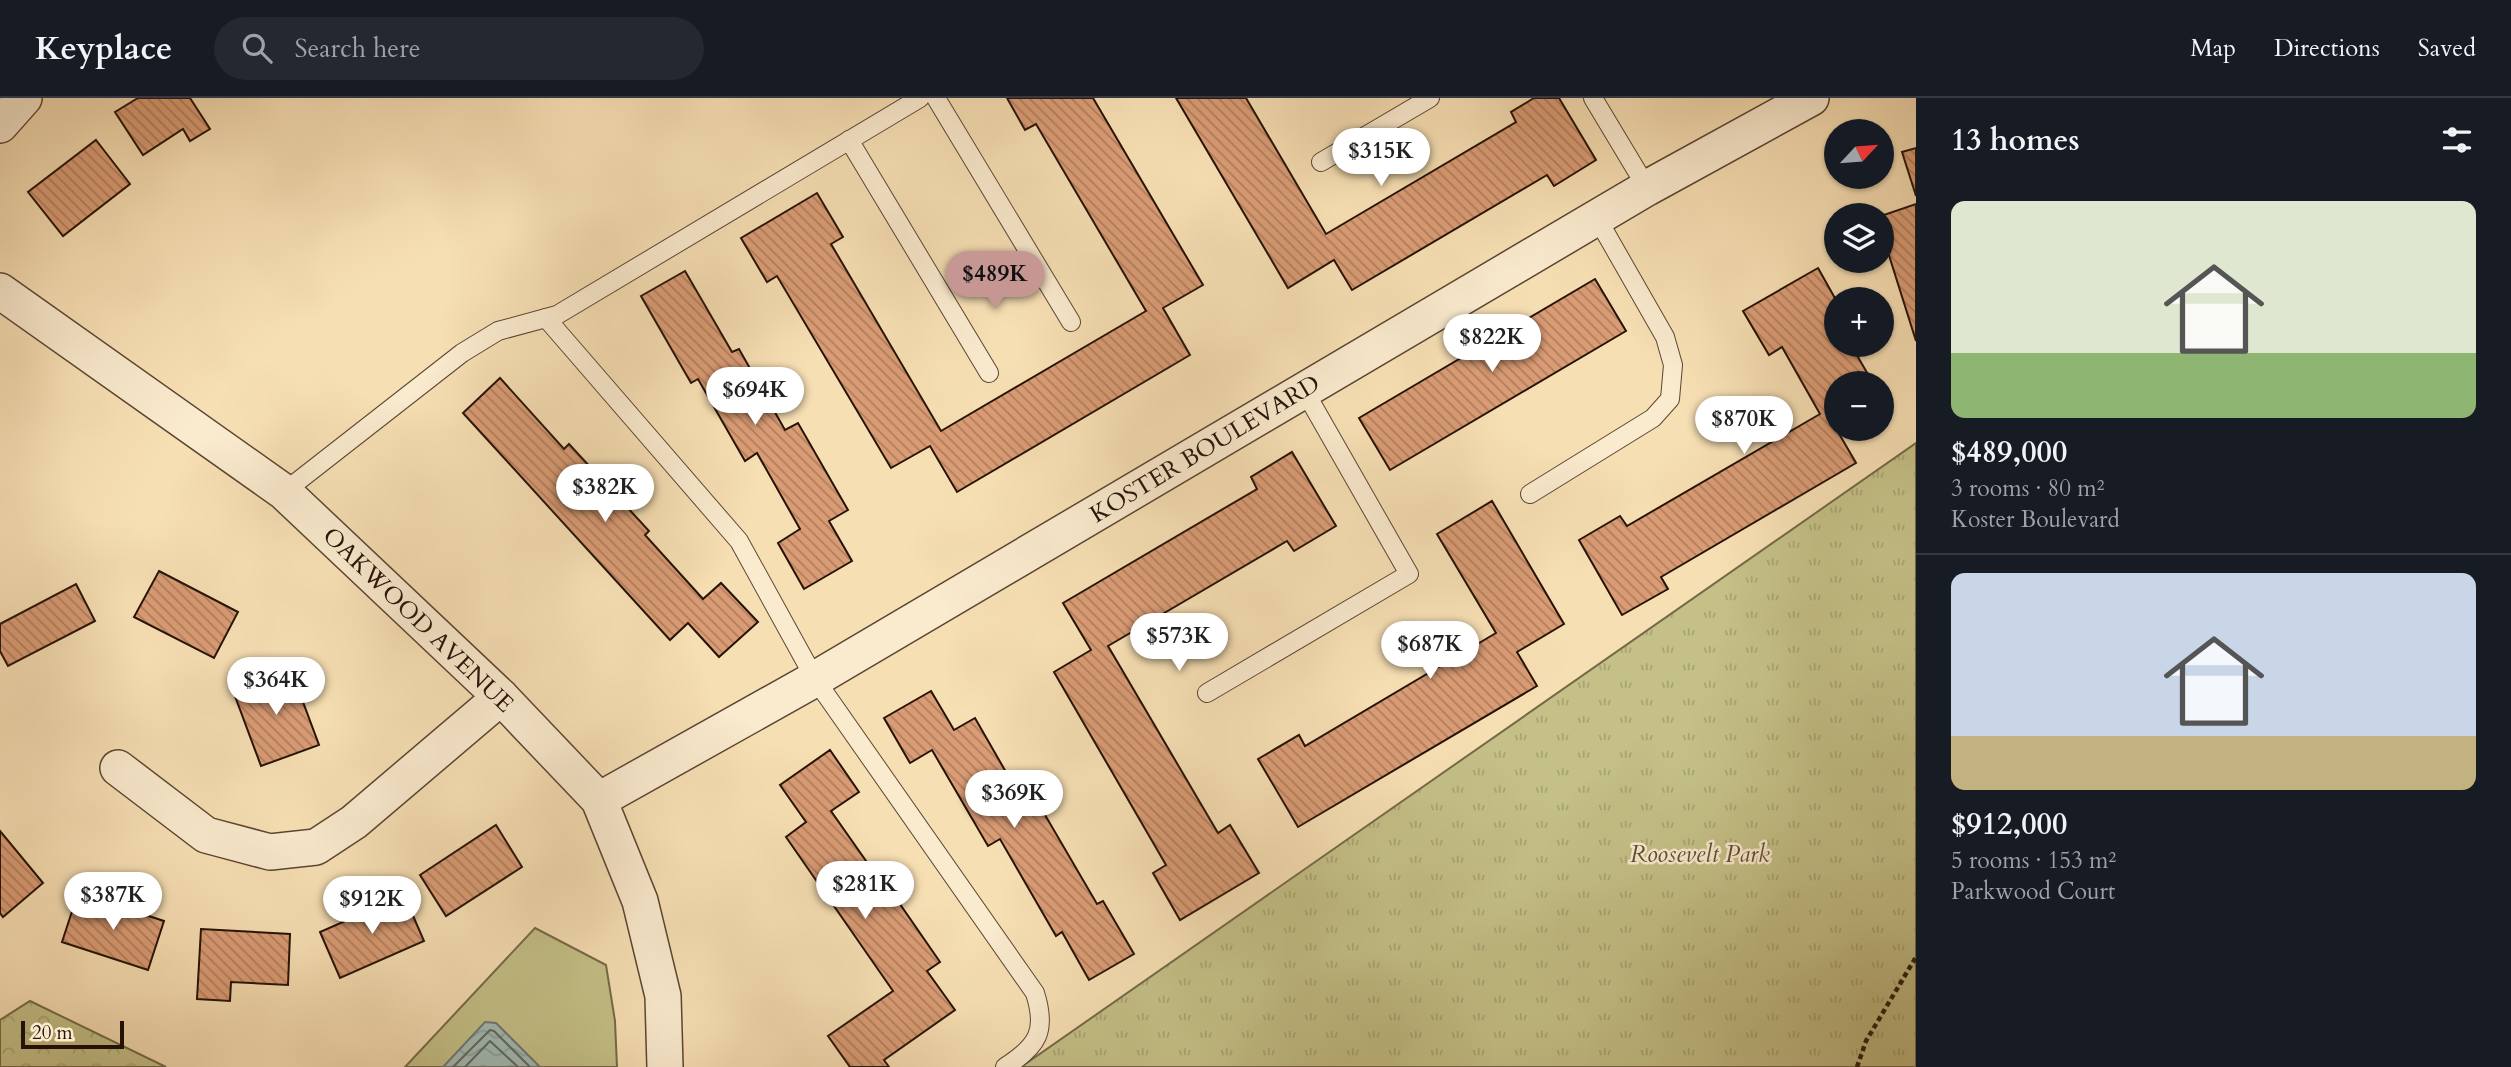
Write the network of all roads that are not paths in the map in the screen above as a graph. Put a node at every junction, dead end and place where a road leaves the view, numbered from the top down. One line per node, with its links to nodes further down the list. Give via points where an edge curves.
1 (24, 98): 7 (street)
2 (920, 98): 8 (lane)
3 (936, 98): 14 (lane)
4 (1430, 98): 9 (lane)
5 (1593, 98): 10 (lane)
6 (1811, 98): 10 (street, KOSTER BOULEVARD)
7 (0, 125)
8 (849, 141): 13 (lane, via 587,298); 15 (lane)
9 (1321, 162)
10 (1647, 188): 11 (street, KOSTER BOULEVARD)
11 (1597, 218): 16 (street, KOSTER BOULEVARD); 18 (lane, via 1665,337 1673,365 1670,399 1653,418)
12 (0, 291): 17 (street, OAKWOOD AVENUE)
13 (546, 317): 17 (lane, via 498,331 462,353); 19 (lane, via 739,541)
14 (1071, 322)
15 (989, 373)
16 (1304, 390): 19 (street, KOSTER BOULEVARD); 20 (lane, via 1409,574)
17 (284, 492): 21 (street, OAKWOOD AVENUE)
18 (1530, 494)
19 (816, 679): 23 (street, KOSTER BOULEVARD); 25 (lane, via 1035,993 1042,1014 1037,1038 1023,1056)
20 (1207, 693)
21 (501, 697): 22 (street, via 354,822 316,847 270,852 206,835); 23 (street, OAKWOOD AVENUE)
22 (118, 768)
23 (599, 800): 24 (street, OAKWOOD AVENUE, via 640,901 663,996)
24 (665, 1067)
25 (1005, 1067)

